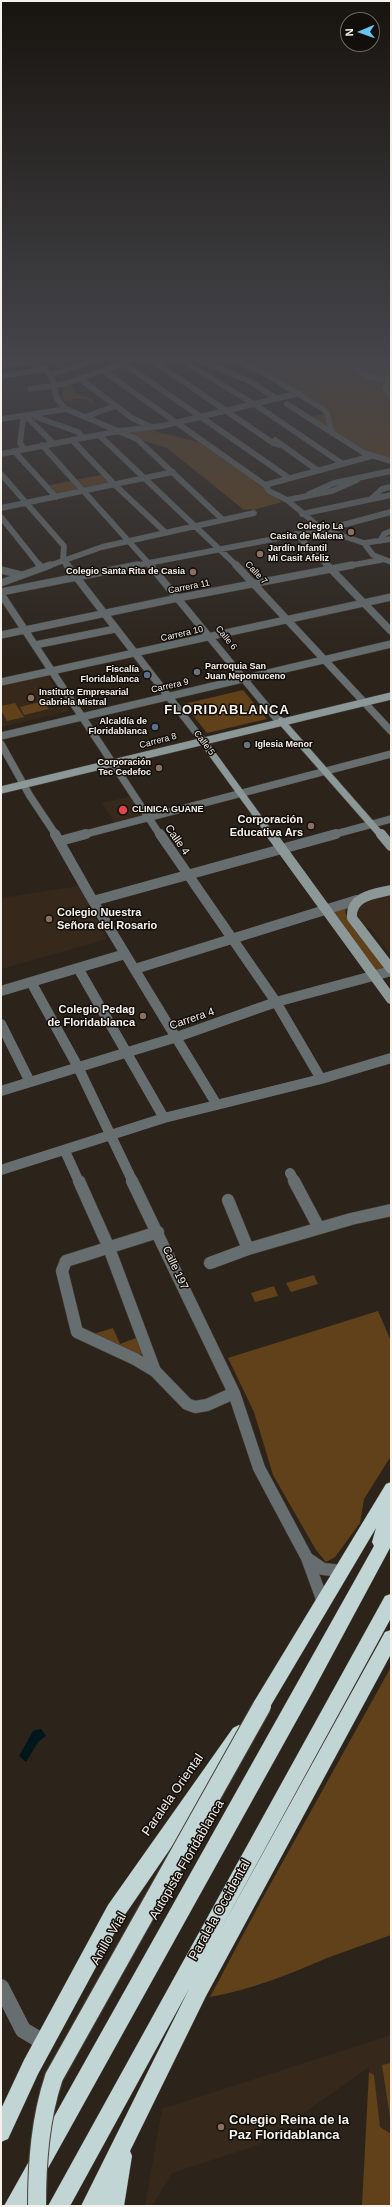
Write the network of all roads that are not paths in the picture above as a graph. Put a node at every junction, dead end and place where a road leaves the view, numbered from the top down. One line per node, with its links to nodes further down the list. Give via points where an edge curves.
1 (23, 461): 23 (street)
2 (57, 461): 21 (street, Calle 6)
3 (92, 461): 18 (street)
4 (126, 461): 17 (street, Calle 7)
5 (161, 461): 14 (street)
6 (231, 461): 19 (street)
7 (265, 461): 16 (street)
8 (303, 461): 12 (street)
9 (339, 461): 11 (street)
10 (354, 461): 11 (street)
11 (343, 464): 12 (street)
12 (317, 470): 16 (street)
13 (391, 471): 25 (street, via 362,476 340,490)
14 (173, 472): 17 (street); 32 (street)
15 (1, 474): 26 (street, Calle 5)
16 (289, 478): 19 (street)
17 (144, 479): 18 (street); 33 (street, Calle 7)
18 (115, 485): 21 (street); 36 (street)
19 (265, 485): 25 (street, via 272,493)
20 (391, 487): 24 (street, via 382,489)
21 (86, 491): 23 (street); 39 (street, Calle 6)
22 (391, 495): 24 (street)
23 (56, 497): 26 (street)
24 (371, 498): 30 (street, via 354,504)
25 (287, 500): 30 (street)
26 (26, 503): 27 (street); 43 (street, Calle 5, via 64,546)
27 (1, 508)
28 (391, 512): 34 (street)
29 (254, 513): 32 (street)
30 (302, 514): 34 (street)
31 (1, 517): 47 (street)
32 (223, 520): 33 (street)
33 (198, 525): 36 (street); 42 (street, Calle 7)
34 (322, 529): 37 (street); 41 (street)
35 (391, 531): 40 (street, via 384,534)
36 (164, 532): 39 (street)
37 (296, 534): 42 (street); 48 (street)
38 (391, 539): 40 (street)
39 (129, 540): 43 (street); 46 (street, Calle 6)
40 (380, 541): 41 (street)
41 (364, 543): 44 (street, via 367,550)
42 (221, 549): 46 (street); 53 (street, Calle 7)
43 (63, 560): 47 (street); 51 (street, Calle 5)
44 (381, 560): 45 (street); 48 (street, Carrera 11)
45 (391, 562)
46 (148, 563): 51 (street); 56 (street, Calle 6)
47 (41, 568): 50 (street)
48 (332, 569): 53 (street, Carrera 11, via 313,570); 57 (street)
49 (1, 570): 50 (street)
50 (21, 576): 52 (street)
51 (76, 577): 54 (street); 58 (street, Calle 5)
52 (1, 583)
53 (253, 584): 56 (street, Carrera 11); 60 (street, Calle 7)
54 (1, 593): 63 (street, Calle 4)
55 (391, 597): 57 (street, Carrera 10)
56 (178, 598): 58 (street, Carrera 11); 66 (street, Calle 6)
57 (364, 603): 60 (street, Carrera 10); 61 (street)
58 (104, 614): 62 (street, Calle 5); 63 (street, Carrera 11)
59 (391, 618): 61 (street)
60 (287, 619): 66 (street, Carrera 10); 70 (street, Calle 7)
61 (380, 620): 64 (street)
62 (115, 629): 68 (street); 69 (street, Calle 5)
63 (25, 630): 65 (street, Carrera 11); 68 (street, Calle 4)
64 (391, 630)
65 (1, 635)
66 (212, 637): 69 (street, Carrera 10); 72 (street, Calle 6)
67 (391, 644): 70 (street, Carrera 9)
68 (35, 645): 71 (street, Calle 4)
69 (134, 654): 71 (street, Carrera 10); 75 (street, Calle 5)
70 (325, 660): 72 (street, Carrera 9); 76 (street, Calle 7)
71 (53, 672): 73 (street, Carrera 10); 77 (street, Calle 4)
72 (246, 679): 75 (street, Carrera 9); 78 (street, Calle 6)
73 (1, 682)
74 (391, 696): 76 (main road, Carrera 8)
75 (168, 697): 77 (street, Carrera 9); 81 (street, Calle 5)
76 (364, 702): 78 (main road, Carrera 8); 79 (street, Calle 7)
77 (81, 716): 80 (street, Carrera 9); 84 (street, Calle 4)
78 (281, 721): 81 (main road, Carrera 8); 85 (main road, Calle 6)
79 (391, 731)
80 (1, 736)
81 (202, 740): 84 (main road, Carrera 8); 88 (main road, Calle 5)
82 (1, 744): 86 (street)
83 (391, 754): 85 (street)
84 (114, 763): 86 (main road, Carrera 8); 89 (street, Calle 4)
85 (325, 770): 88 (street); 91 (main road, Calle 6)
86 (24, 785): 87 (main road, Carrera 8); 92 (street)
87 (1, 790)
88 (241, 794): 89 (street); 94 (main road, Calle 5)
89 (149, 819): 92 (street); 95 (street, Calle 4)
90 (391, 819): 91 (street)
91 (372, 824): 93 (main road, Calle 6); 94 (street)
92 (60, 841): 98 (street)
93 (391, 846)
94 (281, 848): 95 (street); 99 (main road, Calle 5)
95 (188, 875): 98 (street); 100 (street, Calle 4)
96 (391, 890): 97 (main road)
97 (357, 900): 99 (street); 104 (main road, via 352,907 352,918)
98 (93, 901): 101 (street)
99 (326, 909): 100 (street); 105 (main road, Calle 5)
100 (232, 938): 103 (street); 109 (street, Calle 4)
101 (125, 954): 102 (street); 103 (street)
102 (78, 968): 106 (street); 112 (street)
103 (135, 968): 111 (street)
104 (391, 970): 105 (street, Carrera 4)
105 (374, 976): 108 (main road, Calle 5); 109 (street, Carrera 4)
106 (31, 982): 107 (street); 114 (street, Calle 197)
107 (1, 991)
108 (391, 999)
109 (276, 1002): 111 (street, Carrera 4); 115 (street, Calle 4)
110 (1, 1024): 116 (street)
111 (177, 1037): 112 (street, Carrera 4); 118 (street)
112 (127, 1052): 114 (street, Carrera 4); 119 (street)
113 (391, 1058): 115 (street)
114 (78, 1067): 116 (street, Carrera 4); 120 (street, Calle 197)
115 (321, 1079): 118 (street)
116 (30, 1082): 117 (street, Carrera 4)
117 (1, 1091)
118 (218, 1105): 119 (street)
119 (164, 1118): 120 (street)
120 (109, 1136): 121 (street); 127 (street, Calle 197)
121 (64, 1151): 122 (street); 128 (street)
122 (1, 1170)
123 (290, 1173): 126 (street)
124 (228, 1200): 129 (street)
125 (391, 1210): 126 (street)
126 (319, 1228): 129 (street)
127 (158, 1232): 128 (street); 132 (street, Calle 197)
128 (109, 1248): 131 (street); 131 (street, via 66,1261 62,1271 77,1332)
129 (248, 1249): 130 (street)
130 (210, 1263)
131 (155, 1371): 132 (street, via 187,1404 195,1407 207,1405)
132 (234, 1393): 136 (street, Calle 197, via 259,1468)
133 (391, 1489): 138 (highway, Paralela Oriental)
134 (391, 1502): 137 (highway)
135 (391, 1531): 137 (highway, Autopista Floridablanca)
136 (307, 1558): 138 (street, Calle 197, via 322,1570); 139 (street, Calle 197)
137 (375, 1559): 147 (highway, Autopista Floridablanca, via 304,1692)
138 (342, 1571): 139 (highway, Paralela Oriental)
139 (323, 1602): 142 (highway, Paralela Oriental)
140 (391, 1602): 149 (highway)
141 (391, 1638): 145 (highway, Paralela Occidental, via 199,1989)
142 (262, 1706): 144 (highway, Paralela Oriental, via 228,1747 115,1912); 148 (highway, Anillo Víal, bridge, via 54,2077 38,2138)
143 (1, 1987): 144 (street, via 23,2030)
144 (45, 2043): 146 (highway, Paralela Oriental, via 31,2066)
145 (131, 2127): 150 (highway, Paralela Occidental); 151 (highway, via 119,2165)
146 (1, 2132)
147 (15, 2206)
148 (37, 2206)
149 (58, 2206)
150 (92, 2206)
151 (113, 2206)

